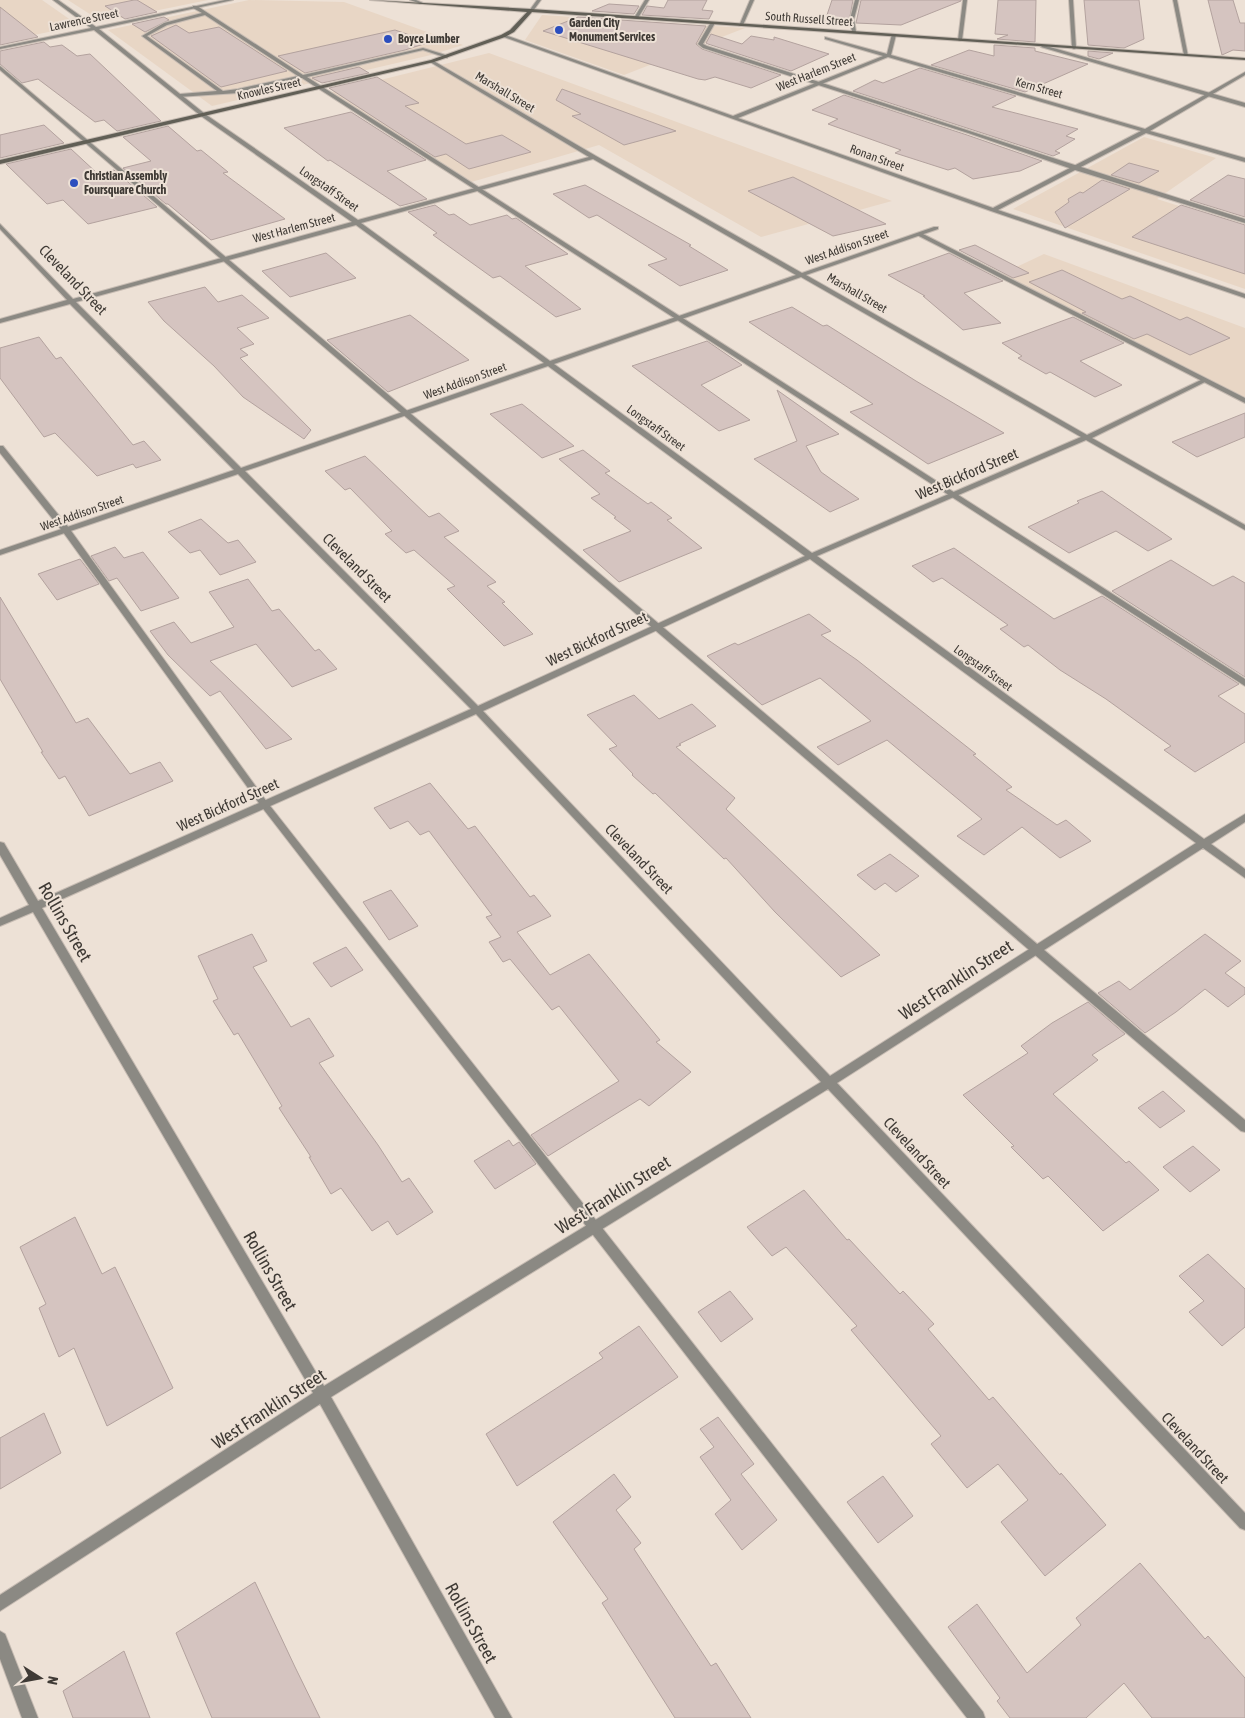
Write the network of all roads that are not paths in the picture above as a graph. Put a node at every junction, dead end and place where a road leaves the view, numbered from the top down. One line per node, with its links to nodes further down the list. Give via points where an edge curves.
1 (55, 0): 22 (street, Longstaff Street)
2 (97, 0): 3 (street)
3 (115, 0)
4 (231, 0): 16 (street, Lawrence Street)
5 (372, 0): 15 (main road, South Russell Street)
6 (412, 0): 15 (street)
7 (539, 0): 17 (street)
8 (647, 0): 19 (street)
9 (752, 0): 21 (street)
10 (857, 0): 23 (street, via 852,19)
11 (965, 0): 27 (street)
12 (1070, 0): 30 (street)
13 (1175, 0): 32 (street)
14 (433, 2): 15 (main road, South Russell Street); 17 (main road, South Russell Street)
15 (421, 3)
16 (195, 7): 18 (street); 22 (street, Lawrence Street)
17 (531, 10): 19 (main road, South Russell Street); 25 (main road, Knowles Street)
18 (205, 14): 38 (street); 41 (street, via 158,26 144,36)
19 (636, 17): 20 (main road, South Russell Street)
20 (713, 23): 21 (main road, South Russell Street); 39 (street, via 700,44 705,47)
21 (741, 25): 23 (main road, South Russell Street)
22 (95, 28): 29 (street, Lawrence Street); 43 (street, Longstaff Street)
23 (854, 32): 24 (main road, South Russell Street)
24 (894, 35): 27 (main road, South Russell Street); 31 (street)
25 (503, 36): 33 (main road, Knowles Street); 46 (street, Ronan Street)
26 (827, 38): 31 (street, Kern Street)
27 (960, 40): 28 (main road, South Russell Street)
28 (1043, 46): 30 (main road, South Russell Street); 42 (street)
29 (0, 48)
30 (1074, 48): 32 (main road, South Russell Street)
31 (889, 55): 39 (street, West Harlem Street); 47 (street, Kern Street)
32 (1186, 55): 34 (main road, South Russell Street)
33 (447, 56): 35 (main road, Knowles Street); 38 (street, via 423,49)
34 (1245, 59)
35 (432, 61): 40 (main road, Knowles Street); 49 (street, Marshall Street)
36 (0, 67): 48 (street)
37 (1245, 73): 42 (street)
38 (303, 77): 40 (street); 41 (street)
39 (820, 83): 46 (street, West Harlem Street); 52 (street)
40 (320, 88): 45 (main road, Knowles Street); 53 (street)
41 (222, 92): 43 (street)
42 (1208, 94): 44 (street); 47 (street)
43 (180, 96): 45 (street, Longstaff Street)
44 (1245, 105)
45 (203, 115): 48 (main road, Knowles Street); 56 (street, Longstaff Street)
46 (733, 118): 54 (street, Ronan Street)
47 (1147, 130): 50 (street, Kern Street); 52 (street)
48 (88, 142): 51 (main road, Knowles Street); 60 (street)
49 (594, 157): 53 (street, West Harlem Street); 61 (street, Marshall Street)
50 (1245, 160)
51 (0, 162)
52 (1074, 168): 54 (street); 55 (street)
53 (477, 189): 56 (street, West Harlem Street); 64 (street)
54 (993, 210): 62 (street, Ronan Street)
55 (1245, 221)
56 (356, 222): 60 (street, West Harlem Street); 66 (street, Longstaff Street)
57 (0, 226): 63 (street, Cleveland Street)
58 (936, 228): 59 (street, West Addison Street)
59 (919, 234): 61 (street, West Addison Street); 67 (street)
60 (224, 258): 63 (street, West Harlem Street); 69 (street)
61 (802, 274): 64 (street, West Addison Street); 70 (street, Marshall Street)
62 (1245, 296)
63 (71, 300): 65 (street, West Harlem Street); 72 (street, Cleveland Street)
64 (678, 319): 66 (street, West Addison Street); 73 (street)
65 (0, 320)
66 (548, 363): 69 (street, West Addison Street); 77 (street, Longstaff Street)
67 (1205, 380): 68 (street); 70 (street, West Bickford Street)
68 (1245, 401)
69 (407, 414): 72 (street, West Addison Street); 78 (street)
70 (1088, 437): 73 (street, West Bickford Street); 74 (street, Marshall Street)
71 (0, 448): 75 (street)
72 (239, 471): 75 (street, West Addison Street); 80 (street, Cleveland Street)
73 (953, 495): 77 (street, West Bickford Street); 79 (street)
74 (1245, 528)
75 (66, 530): 76 (street, West Addison Street); 81 (street)
76 (0, 553)
77 (810, 556): 78 (street, West Bickford Street); 83 (street, Longstaff Street)
78 (658, 627): 80 (street, West Bickford Street); 88 (street)
79 (1245, 683)
80 (476, 710): 81 (street, West Bickford Street); 89 (street, Cleveland Street)
81 (264, 804): 86 (street, West Bickford Street); 91 (street)
82 (1245, 817): 83 (street, West Franklin Street)
83 (1202, 843): 85 (street, Longstaff Street); 88 (street, West Franklin Street)
84 (0, 846): 86 (street, Rollins Street)
85 (1245, 874)
86 (36, 906): 87 (street, West Bickford Street); 92 (street, Rollins Street)
87 (0, 922)
88 (1036, 949): 89 (street, West Franklin Street); 90 (street)
89 (830, 1082): 91 (street, West Franklin Street); 93 (street, Cleveland Street)
90 (1245, 1127)
91 (595, 1227): 92 (street, West Franklin Street); 98 (street)
92 (322, 1396): 94 (street, West Franklin Street); 97 (street, Rollins Street)
93 (1245, 1523)
94 (0, 1604)
95 (0, 1639): 96 (street)
96 (30, 1718)
97 (504, 1718)
98 (976, 1718)

